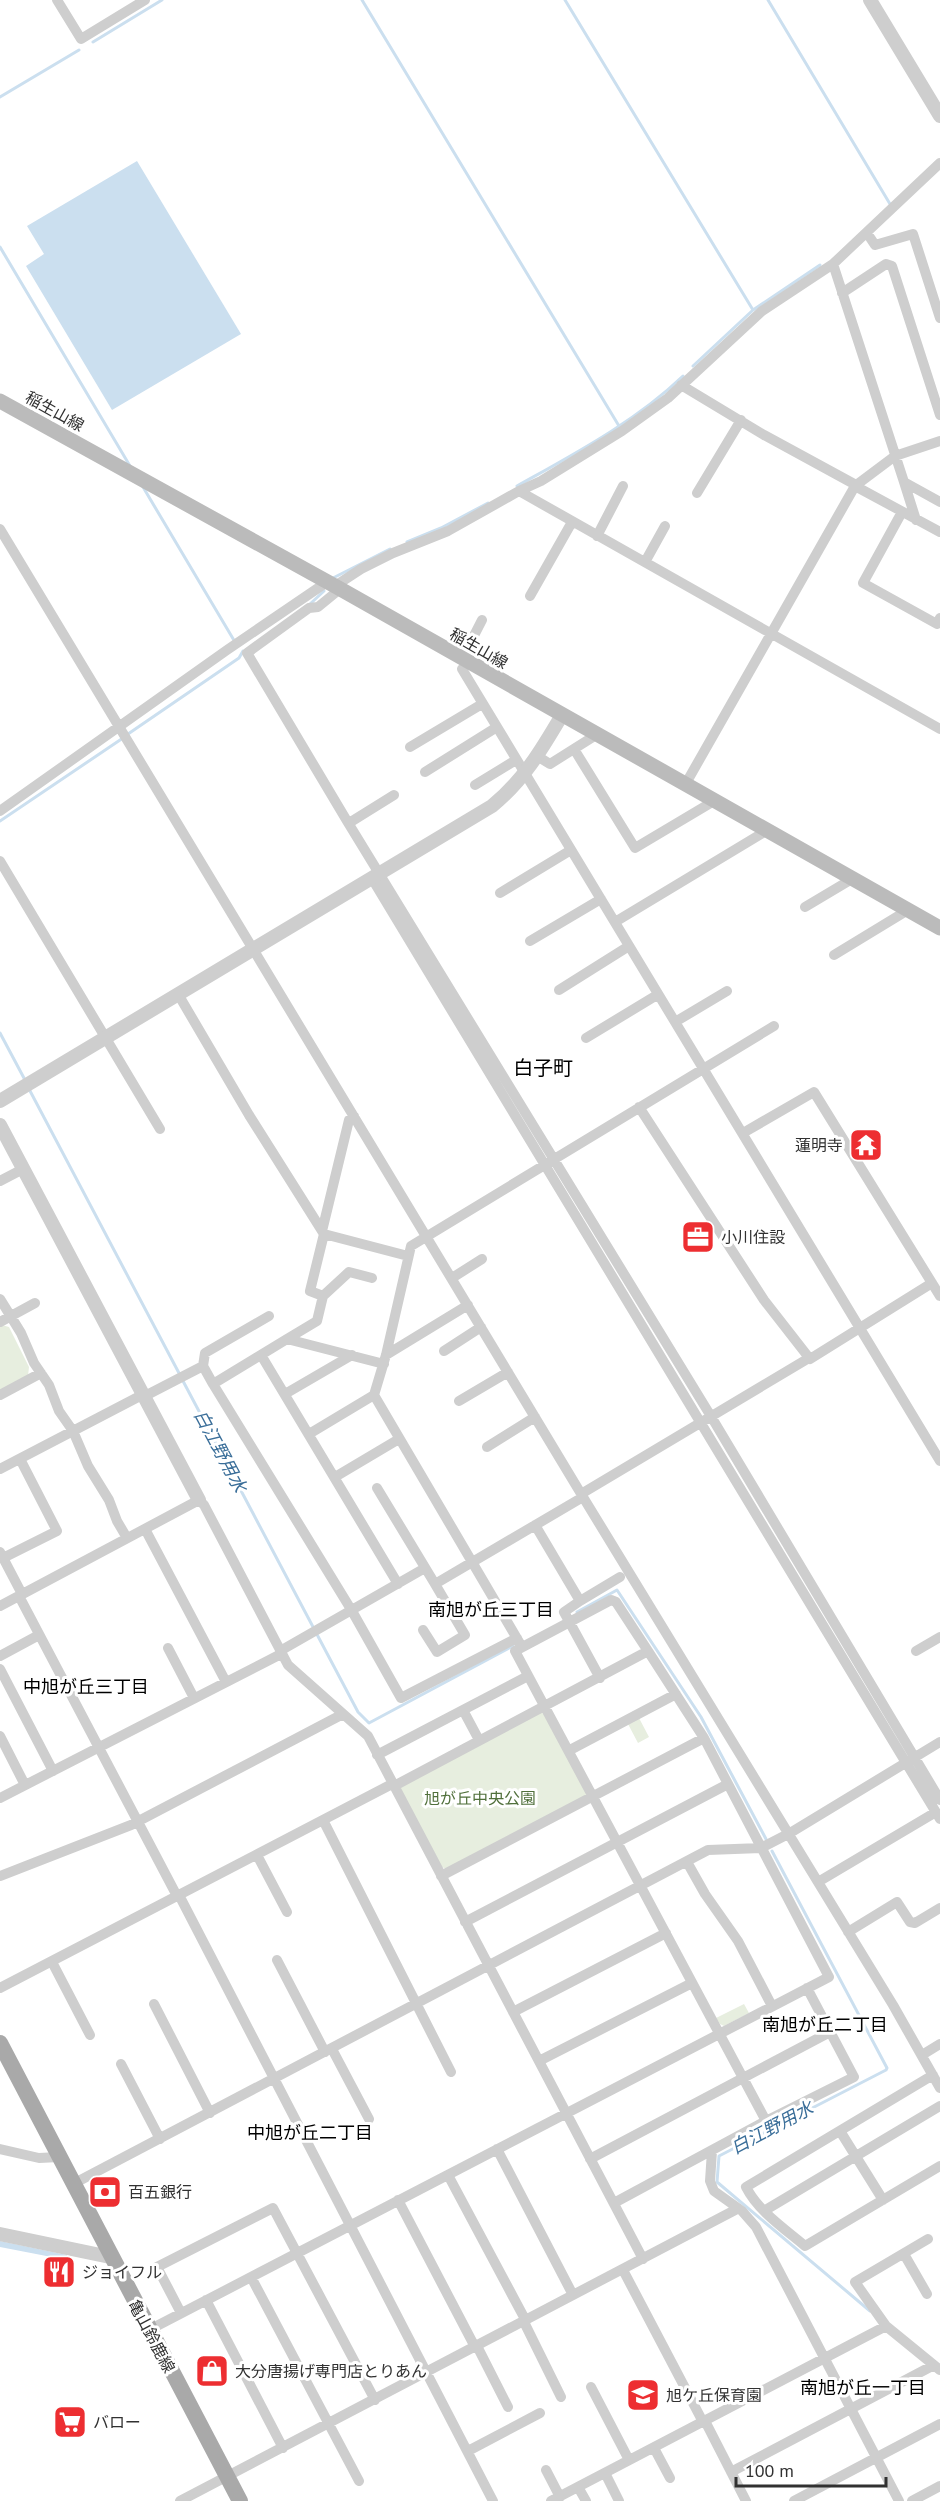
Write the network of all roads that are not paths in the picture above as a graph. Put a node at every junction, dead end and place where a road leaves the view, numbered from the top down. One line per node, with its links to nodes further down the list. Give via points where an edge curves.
1 (57, 0): 2 (street, via 81,39)
2 (145, 0)
3 (870, 0): 4 (street)
4 (940, 116)
5 (940, 163): 6 (street)
6 (867, 233): 7 (street); 9 (street, via 874,245 913,234)
7 (834, 264): 8 (street); 10 (street, via 762,311)
8 (842, 293): 12 (street, via 886,264 892,266); 15 (street)
9 (940, 318)
10 (681, 385): 13 (street); 19 (street, via 584,456)
11 (0, 400): 30 (main road, 稲生山線)
12 (940, 415)
13 (741, 420): 17 (street); 20 (street)
14 (940, 441): 15 (street)
15 (895, 456): 16 (street); 17 (street)
16 (904, 482): 21 (street); 23 (street)
17 (855, 485): 22 (street); 34 (street)
18 (623, 486): 28 (street)
19 (519, 491): 24 (street); 30 (street, via 462,525 393,553)
20 (697, 493)
21 (940, 502)
22 (902, 512): 23 (street); 32 (street, via 863,583 937,624)
23 (916, 519): 27 (street)
24 (572, 522): 28 (street); 31 (street)
25 (665, 526): 29 (street)
26 (0, 529): 39 (street)
27 (940, 532)
28 (597, 536): 29 (street)
29 (645, 562): 34 (street)
30 (334, 586): 35 (main road, 稲生山線); 39 (street, via 246,637); 53 (street, via 318,607 309,608 247,653)
31 (530, 596)
32 (940, 618)
33 (482, 620): 35 (street)
34 (770, 633): 40 (street); 49 (street)
35 (462, 664): 36 (street); 37 (main road, 稲生山線)
36 (482, 704): 38 (street); 42 (street)
37 (562, 716): 41 (main road, 稲生山線); 44 (street)
38 (496, 727): 45 (street); 46 (street)
39 (120, 728): 52 (street); 67 (street)
40 (940, 729)
41 (596, 735): 43 (street); 49 (main road, 稲生山線)
42 (410, 747)
43 (574, 749): 44 (street, via 550,764); 51 (street, via 635,848)
44 (537, 756): 47 (street)
45 (516, 760): 47 (street); 48 (street)
46 (425, 772)
47 (525, 774): 55 (street); 57 (street, via 492,806)
48 (475, 785)
49 (685, 785): 51 (main road, 稲生山線)
50 (394, 795): 53 (street)
51 (714, 801): 54 (main road, 稲生山線)
52 (0, 810)
53 (349, 823): 57 (street)
54 (766, 831): 58 (main road, 稲生山線); 63 (street)
55 (571, 850): 59 (street); 60 (street)
56 (0, 861): 75 (street)
57 (376, 874): 67 (street); 84 (street)
58 (852, 879): 61 (street); 62 (main road, 稲生山線)
59 (500, 893)
60 (601, 899): 63 (street); 65 (street)
61 (805, 908)
62 (908, 910): 64 (main road, 稲生山線); 68 (street)
63 (615, 922): 66 (street)
64 (940, 928)
65 (530, 941)
66 (629, 946): 69 (street); 72 (street)
67 (252, 948): 71 (street); 80 (street)
68 (834, 955)
69 (559, 990)
70 (727, 991): 73 (street)
71 (178, 994): 75 (street); 87 (street)
72 (657, 994): 73 (street); 76 (street)
73 (675, 1022): 77 (street)
74 (774, 1026): 77 (street)
75 (106, 1038): 78 (street); 82 (street)
76 (586, 1038)
77 (704, 1069): 79 (street); 83 (street)
78 (0, 1101)
79 (639, 1107): 84 (street); 108 (street, via 764,1300)
80 (354, 1116): 87 (street, via 349,1120); 88 (street)
81 (0, 1125): 85 (street)
82 (160, 1129)
83 (743, 1133): 93 (street, via 814,1092); 103 (street)
84 (548, 1161): 88 (street); 120 (street)
85 (23, 1169): 86 (street); 117 (street)
86 (0, 1181)
87 (323, 1233): 89 (street); 94 (street, via 310,1291)
88 (426, 1236): 89 (street, via 411,1246); 92 (street)
89 (408, 1256): 109 (street)
90 (482, 1259): 92 (street)
91 (372, 1278): 94 (street, via 349,1272)
92 (452, 1278): 98 (street)
93 (932, 1283): 95 (street); 103 (street)
94 (323, 1296): 104 (street, via 317,1321)
95 (940, 1296)
96 (0, 1299): 99 (street)
97 (35, 1303): 99 (street)
98 (468, 1305): 102 (street); 109 (street)
99 (11, 1316): 101 (street); 112 (street)
100 (269, 1316): 110 (street, via 205,1353)
101 (0, 1322)
102 (481, 1327): 105 (street); 111 (street)
103 (861, 1328): 108 (street); 126 (street)
104 (286, 1339): 106 (street); 107 (street)
105 (444, 1351)
106 (261, 1355): 113 (street); 114 (street)
107 (352, 1355): 109 (street); 114 (street)
108 (809, 1358): 120 (street)
109 (385, 1359): 116 (street)
110 (203, 1366): 113 (street); 117 (street)
111 (508, 1372): 118 (street); 119 (street)
112 (41, 1373): 115 (street); 121 (street)
113 (213, 1384): 144 (street)
114 (285, 1394): 122 (street)
115 (0, 1395)
116 (374, 1395): 122 (street); 123 (street)
117 (143, 1396): 121 (street); 131 (street)
118 (459, 1401)
119 (535, 1417): 124 (street); 130 (street)
120 (706, 1421): 130 (street); 171 (street)
121 (73, 1431): 125 (street); 134 (street)
122 (309, 1434): 128 (street)
123 (399, 1438): 128 (street); 136 (street)
124 (487, 1447)
125 (20, 1459): 127 (street); 135 (street, via 57,1531)
126 (940, 1461)
127 (0, 1469)
128 (335, 1477): 139 (street)
129 (377, 1488): 137 (street)
130 (582, 1495): 132 (street); 182 (street)
131 (199, 1500): 133 (street); 153 (street)
132 (535, 1525): 136 (street); 142 (street)
133 (145, 1528): 134 (street); 158 (street)
134 (127, 1538): 141 (street)
135 (2, 1555): 141 (street)
136 (472, 1562): 140 (street); 149 (street)
137 (425, 1568): 139 (street); 140 (street)
138 (620, 1577): 142 (street)
139 (398, 1584): 144 (street)
140 (435, 1584): 146 (street, via 465,1635 437,1652)
141 (20, 1595): 143 (street); 147 (street)
142 (580, 1601): 145 (street, via 564,1612)
143 (0, 1606)
144 (352, 1611): 149 (street, via 401,1698); 153 (street)
145 (570, 1622): 149 (street); 151 (street, via 611,1600); 157 (street)
146 (423, 1630)
147 (39, 1635): 154 (street); 168 (street)
148 (940, 1637): 152 (street)
149 (520, 1643): 156 (street, via 515,1651)
150 (168, 1648): 160 (street)
151 (648, 1651): 157 (street); 159 (street)
152 (916, 1651)
153 (281, 1652): 158 (street); 163 (street, via 288,1665)
154 (0, 1656)
155 (0, 1669): 172 (street)
156 (528, 1676): 161 (street); 162 (street)
157 (600, 1678): 161 (street)
158 (226, 1682): 160 (street)
159 (676, 1694): 165 (street); 169 (street)
160 (194, 1698): 168 (street)
161 (546, 1707): 166 (street); 169 (street)
162 (463, 1710): 166 (street); 170 (street)
163 (343, 1714): 170 (street, via 368,1736); 181 (street)
164 (0, 1736): 174 (street)
165 (704, 1738): 173 (street); 176 (street)
166 (479, 1740): 175 (street)
167 (940, 1742): 171 (street)
168 (99, 1747): 172 (street); 181 (street)
169 (570, 1750): 176 (street)
170 (377, 1755): 175 (street)
171 (910, 1760): 178 (street); 179 (street); 182 (street)
172 (53, 1771): 174 (street)
173 (728, 1784): 183 (street); 184 (street)
174 (25, 1785): 177 (street)
175 (393, 1785): 180 (street); 188 (street)
176 (593, 1797): 183 (street); 188 (street)
177 (0, 1798)
178 (940, 1800)
179 (938, 1815): 189 (street)
180 (323, 1820): 185 (street); 204 (street)
181 (138, 1822): 187 (street); 191 (street)
182 (790, 1833): 184 (street); 189 (street)
183 (617, 1841): 190 (street); 194 (street)
184 (761, 1848): 186 (street, via 708,1850); 202 (street, via 829,1977)
185 (256, 1855): 191 (street); 193 (street)
186 (687, 1862): 190 (street); 205 (street, via 738,1941)
187 (0, 1876)
188 (441, 1876): 194 (street)
189 (818, 1882): 195 (street)
190 (641, 1887): 196 (street); 199 (street)
191 (178, 1896): 198 (street); 218 (street)
192 (940, 1908): 195 (street, via 915,1923 910,1922 897,1902)
193 (287, 1912)
194 (465, 1922): 199 (street)
195 (848, 1932): 213 (street)
196 (666, 1933): 200 (street); 206 (street)
197 (277, 1960): 212 (street)
198 (52, 1962): 201 (street); 209 (street)
199 (489, 1966): 204 (street); 206 (street)
200 (692, 1983): 208 (street); 214 (street)
201 (0, 1988)
202 (807, 1988): 205 (street); 207 (street)
203 (154, 2004): 222 (street)
204 (416, 2004): 212 (street); 216 (street)
205 (772, 2006): 208 (street)
206 (513, 2012): 214 (street)
207 (830, 2032): 219 (street); 225 (street, via 854,2077)
208 (718, 2033): 219 (street); 223 (street)
209 (90, 2035)
210 (0, 2043): 232 (main road, 亀山鈴鹿線)
211 (940, 2044): 213 (street)
212 (328, 2051): 218 (street); 224 (street)
213 (922, 2055): 217 (street)
214 (539, 2061): 223 (street)
215 (121, 2064): 227 (street)
216 (451, 2072)
217 (933, 2075): 220 (street); 226 (street)
218 (273, 2079): 222 (street); 243 (street)
219 (743, 2079): 225 (street); 233 (street)
220 (940, 2088)
221 (940, 2106): 231 (street)
222 (210, 2113): 227 (street)
223 (566, 2113): 229 (street); 233 (street)
224 (369, 2119)
225 (766, 2121): 230 (street)
226 (840, 2131): 231 (street); 237 (street, via 746,2187)
227 (159, 2139): 236 (street)
228 (0, 2149): 232 (street)
229 (497, 2149): 235 (street); 253 (street)
230 (712, 2151): 240 (street); 241 (street, via 710,2181 719,2196)
231 (856, 2156): 239 (street); 242 (street)
232 (59, 2157): 236 (main road, 亀山鈴鹿線)
233 (590, 2159): 240 (street)
234 (940, 2166): 239 (street)
235 (448, 2175): 238 (street); 256 (street)
236 (73, 2184): 248 (main road, 亀山鈴鹿線)
237 (751, 2197): 241 (street); 242 (street)
238 (398, 2200): 243 (street); 259 (street)
239 (883, 2200): 242 (street, via 805,2246)
240 (614, 2204): 249 (street)
241 (740, 2210): 249 (street); 260 (street, via 756,2227)
242 (764, 2211)
243 (351, 2225): 246 (street); 262 (street)
244 (0, 2234): 248 (street)
245 (928, 2239): 247 (street)
246 (298, 2253): 251 (street); 255 (street, via 273,2208 157,2267); 265 (street)
247 (904, 2254): 252 (street); 257 (street, via 855,2282)
248 (110, 2257): 258 (main road, 亀山鈴鹿線)
249 (644, 2259): 250 (street)
250 (623, 2270): 253 (street); 269 (street)
251 (251, 2277): 254 (street); 270 (street)
252 (927, 2294)
253 (573, 2295): 256 (street)
254 (206, 2300): 255 (street); 272 (street)
255 (181, 2313): 258 (street)
256 (525, 2321): 259 (street); 264 (street)
257 (883, 2323): 260 (street); 261 (street)
258 (150, 2330): 280 (main road, 亀山鈴鹿線)
259 (476, 2347): 262 (street); 266 (street)
260 (826, 2358): 267 (street); 269 (street)
261 (937, 2368): 267 (street)
262 (428, 2372): 265 (street); 274 (street)
263 (591, 2387): 276 (street)
264 (561, 2397)
265 (375, 2400): 270 (street)
266 (508, 2407)
267 (851, 2408): 275 (street); 278 (street)
268 (540, 2413): 274 (street)
269 (704, 2421): 273 (street); 278 (street)
270 (328, 2424): 272 (street); 282 (street)
271 (940, 2424): 275 (street)
272 (283, 2448): 280 (street)
273 (654, 2448): 276 (street); 281 (street)
274 (468, 2451): 288 (street)
275 (876, 2458): 292 (street); 293 (street)
276 (629, 2460): 279 (street)
277 (546, 2470): 285 (street)
278 (731, 2472): 291 (street)
279 (605, 2473): 284 (street); 290 (street)
280 (227, 2477): 286 (street); 287 (main road, 亀山鈴鹿線)
281 (670, 2478)
282 (359, 2481)
283 (940, 2486): 294 (street)
284 (578, 2487): 285 (street); 289 (street)
285 (556, 2499)
286 (180, 2501)
287 (240, 2501)
288 (493, 2501)
289 (586, 2501)
290 (619, 2501)
291 (746, 2501)
292 (794, 2501)
293 (899, 2501)
294 (912, 2501)

